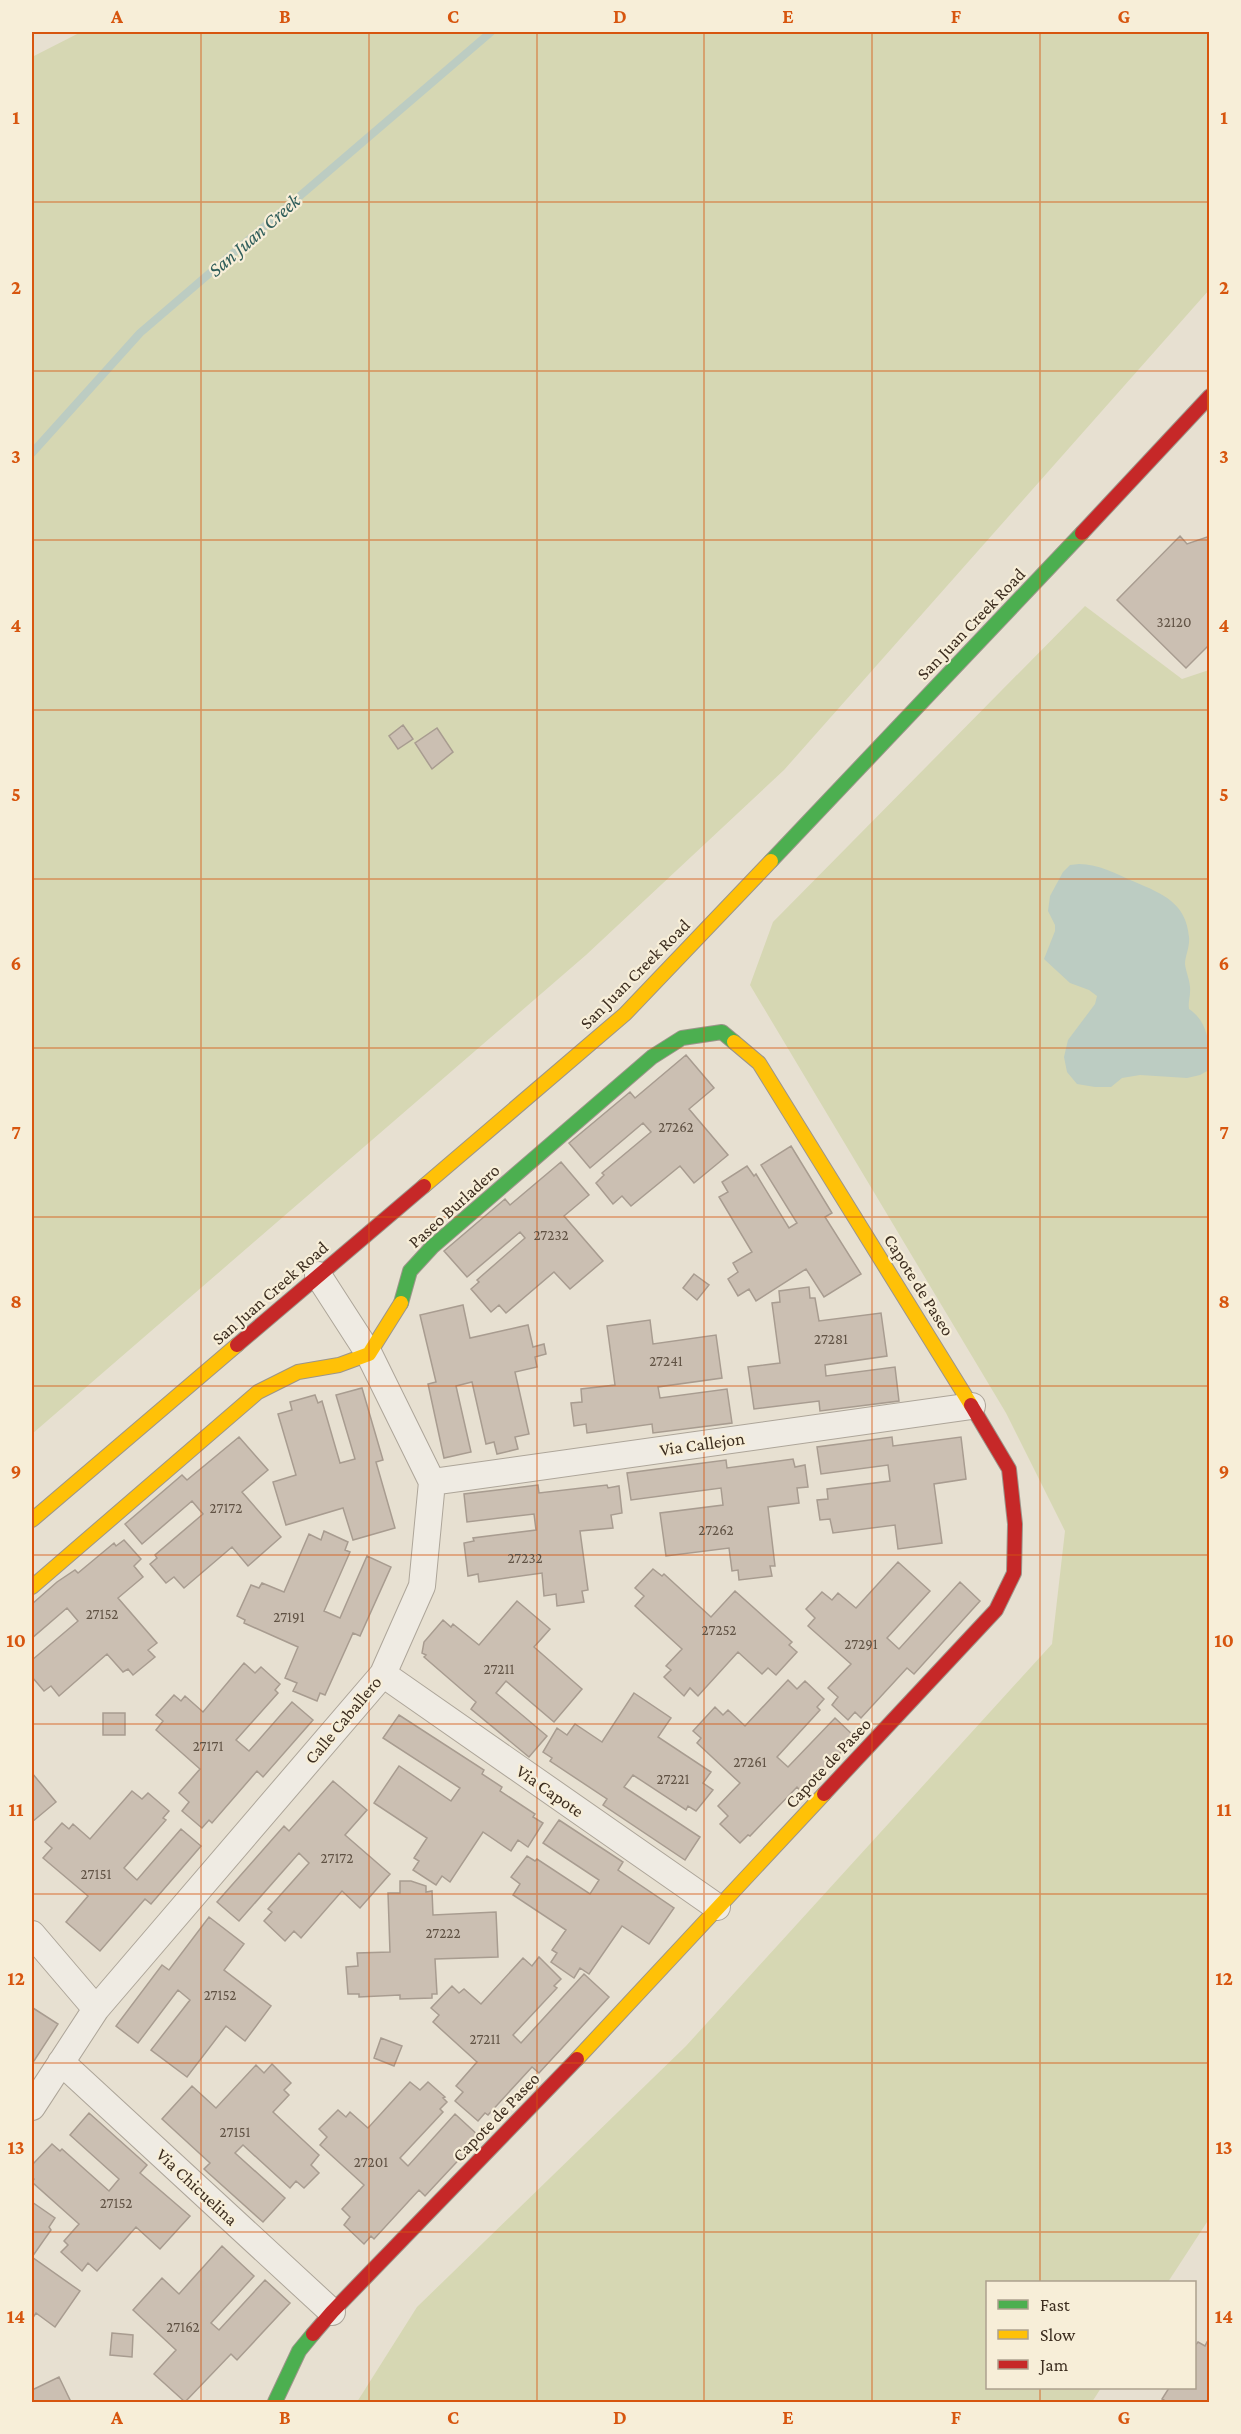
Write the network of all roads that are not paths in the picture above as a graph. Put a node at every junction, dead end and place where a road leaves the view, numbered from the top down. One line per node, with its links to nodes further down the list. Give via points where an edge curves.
1 (1209, 396): 3 (street, San Juan Creek Road, via 625,1014)
2 (759, 1064): 4 (street, Paseo Burladero, via 722,1032 682,1038 652,1057 432,1247 410,1271 402,1301); 5 (street, Capote de Paseo)
3 (318, 1275): 4 (street); 7 (street, San Juan Creek Road)
4 (369, 1354): 6 (street); 8 (street, via 339,1365 298,1372 258,1392)
5 (972, 1406): 6 (street, Via Callejon); 10 (street, Capote de Paseo, via 1009,1469 1015,1524 1014,1573 996,1610)
6 (432, 1482): 9 (street, Calle Caballero, via 422,1586)
7 (32, 1520)
8 (32, 1587)
9 (383, 1674): 10 (street, Via Capote); 12 (street, Calle Caballero)
10 (717, 1907): 15 (street, Capote de Paseo, via 544,2094)
11 (32, 1934): 12 (street)
12 (96, 2009): 13 (street, Calle Caballero)
13 (62, 2062): 14 (street, Calle Caballero); 15 (street, Via Chicuelina)
14 (32, 2107)
15 (332, 2312): 16 (street, Capote de Paseo, via 299,2351)
16 (275, 2403)

